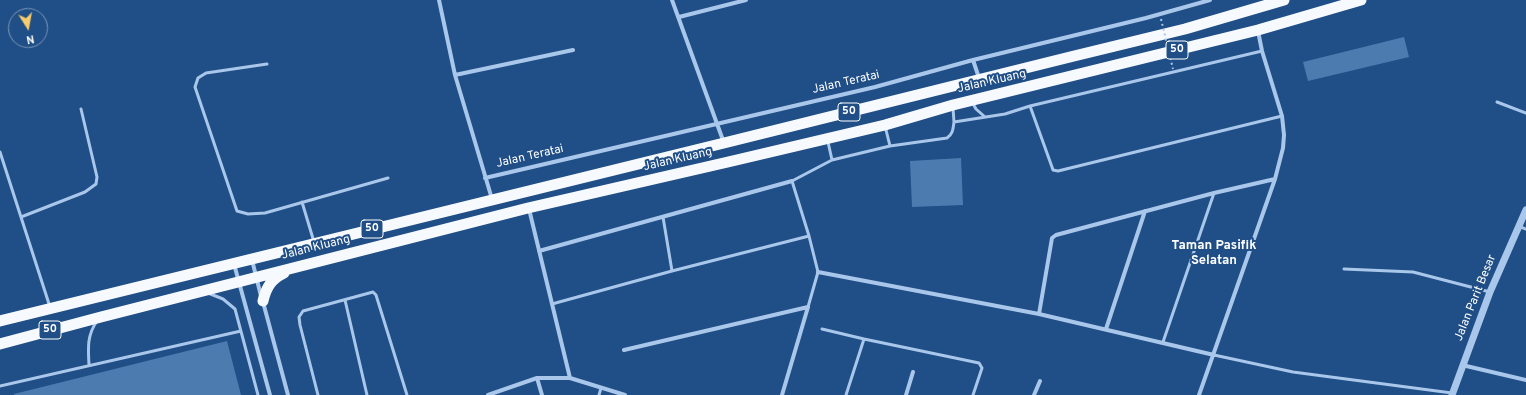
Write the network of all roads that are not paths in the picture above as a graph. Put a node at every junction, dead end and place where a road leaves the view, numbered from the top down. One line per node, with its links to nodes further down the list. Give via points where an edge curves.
1 (439, 0): 13 (street)
2 (672, 0): 7 (street)
3 (746, 0): 7 (street)
4 (1210, 0): 11 (street, Jalan Teratai)
5 (1284, 0): 14 (highway, Jalan Kluang / 50, via 1185,29 1078,55)
6 (1362, 0): 8 (highway, Jalan Kluang / 50)
7 (679, 18): 24 (street)
8 (1258, 30): 10 (street); 15 (highway, Jalan Kluang / 50)
9 (573, 50): 13 (street)
10 (1262, 52): 18 (lane); 21 (street)
11 (973, 61): 14 (street); 24 (street, Jalan Teratai, via 875,87)
12 (267, 64): 37 (lane, via 206,73 198,78 196,87 237,211 248,214 265,213)
13 (455, 75): 32 (street)
14 (978, 75): 27 (highway, Jalan Kluang / 50)
15 (971, 101): 17 (highway, Jalan Kluang / 50); 22 (lane)
16 (1497, 102): 20 (lane)
17 (953, 105): 23 (lane); 25 (highway, Jalan Kluang / 50)
18 (1030, 106): 21 (lane, via 1053,170); 22 (lane)
19 (81, 109): 41 (lane, via 97,177 96,184 85,192)
20 (1526, 113)
21 (1282, 116): 33 (street, via 1283,148)
22 (985, 117): 23 (lane)
23 (954, 122): 28 (lane, via 953,131 947,138)
24 (718, 123): 27 (street); 32 (street, Jalan Teratai)
25 (885, 124): 26 (highway, Jalan Kluang / 50); 28 (lane)
26 (827, 138): 30 (lane); 38 (highway, Jalan Kluang / 50)
27 (724, 143): 36 (highway, Jalan Kluang / 50)
28 (890, 146): 30 (lane)
29 (0, 152): 41 (lane)
30 (832, 160): 34 (lane)
31 (388, 178): 37 (lane)
32 (485, 178): 36 (street)
33 (1275, 179): 35 (street); 73 (street)
34 (792, 181): 42 (street); 45 (lane)
35 (1214, 193): 40 (street); 70 (lane)
36 (492, 200): 46 (highway, Jalan Kluang / 50)
37 (302, 202): 46 (lane)
38 (528, 208): 47 (street); 50 (highway, Jalan Kluang / 50)
39 (1526, 210): 43 (street, Jalan Parit Besar)
40 (1145, 211): 63 (street, via 1061,233 1052,238); 67 (street)
41 (21, 217): 62 (lane)
42 (663, 217): 47 (street); 52 (lane)
43 (1518, 226): 44 (lane); 57 (street, Jalan Parit Besar)
44 (1526, 229)
45 (809, 236): 52 (lane); 53 (lane)
46 (314, 244): 48 (highway, Jalan Kluang / 50)
47 (539, 251): 60 (street)
48 (252, 259): 49 (highway, Jalan Kluang / 50); 54 (street)
49 (234, 263): 55 (street); 62 (highway, Jalan Kluang / 50)
50 (297, 267): 54 (highway, Jalan Kluang / 50); 59 (highway, via 269,283)
51 (1344, 269): 57 (lane, via 1413,272)
52 (672, 271): 60 (lane)
53 (818, 272): 61 (lane); 63 (street)
54 (256, 277): 55 (highway, Jalan Kluang / 50); 59 (street)
55 (239, 282): 56 (highway, Jalan Kluang / 50); 85 (street)
56 (202, 291): 64 (highway, Jalan Kluang / 50); 68 (lane, via 223,299 235,309)
57 (1490, 292): 75 (street, Jalan Parit Besar)
58 (345, 300): 87 (lane, via 303,311 299,317); 88 (lane); 89 (lane, via 369,292 376,295)
59 (263, 302): 86 (street)
60 (552, 304): 78 (street)
61 (808, 307): 72 (street); 94 (street)
62 (51, 309): 65 (highway, Jalan Kluang / 50)
63 (1039, 314): 67 (street)
64 (101, 317): 71 (highway, Jalan Kluang / 50); 74 (lane, via 91,329)
65 (0, 321)
66 (822, 328): 69 (lane)
67 (1106, 329): 70 (street)
68 (241, 331): 74 (lane); 84 (lane)
69 (864, 339): 95 (lane); 97 (lane, via 979,363 982,368)
70 (1163, 342): 73 (street)
71 (0, 344)
72 (624, 350)
73 (1214, 355): 83 (lane, via 1293,372); 99 (street)
74 (89, 365): 81 (lane)
75 (1465, 366): 79 (street); 83 (street, Jalan Parit Besar)
76 (913, 372): 96 (street)
77 (537, 378): 78 (street); 90 (street); 91 (street)
78 (570, 378): 82 (street)
79 (1526, 380)
80 (1040, 381): 98 (street)
81 (0, 386)
82 (601, 388): 92 (lane); 93 (street)
83 (1452, 394)
84 (258, 395)
85 (270, 395)
86 (288, 395)
87 (318, 395)
88 (367, 395)
89 (407, 395)
90 (488, 395)
91 (542, 395)
92 (599, 395)
93 (625, 395)
94 (782, 395)
95 (846, 395)
96 (906, 395)
97 (973, 395)
98 (1034, 395)
99 (1199, 395)

